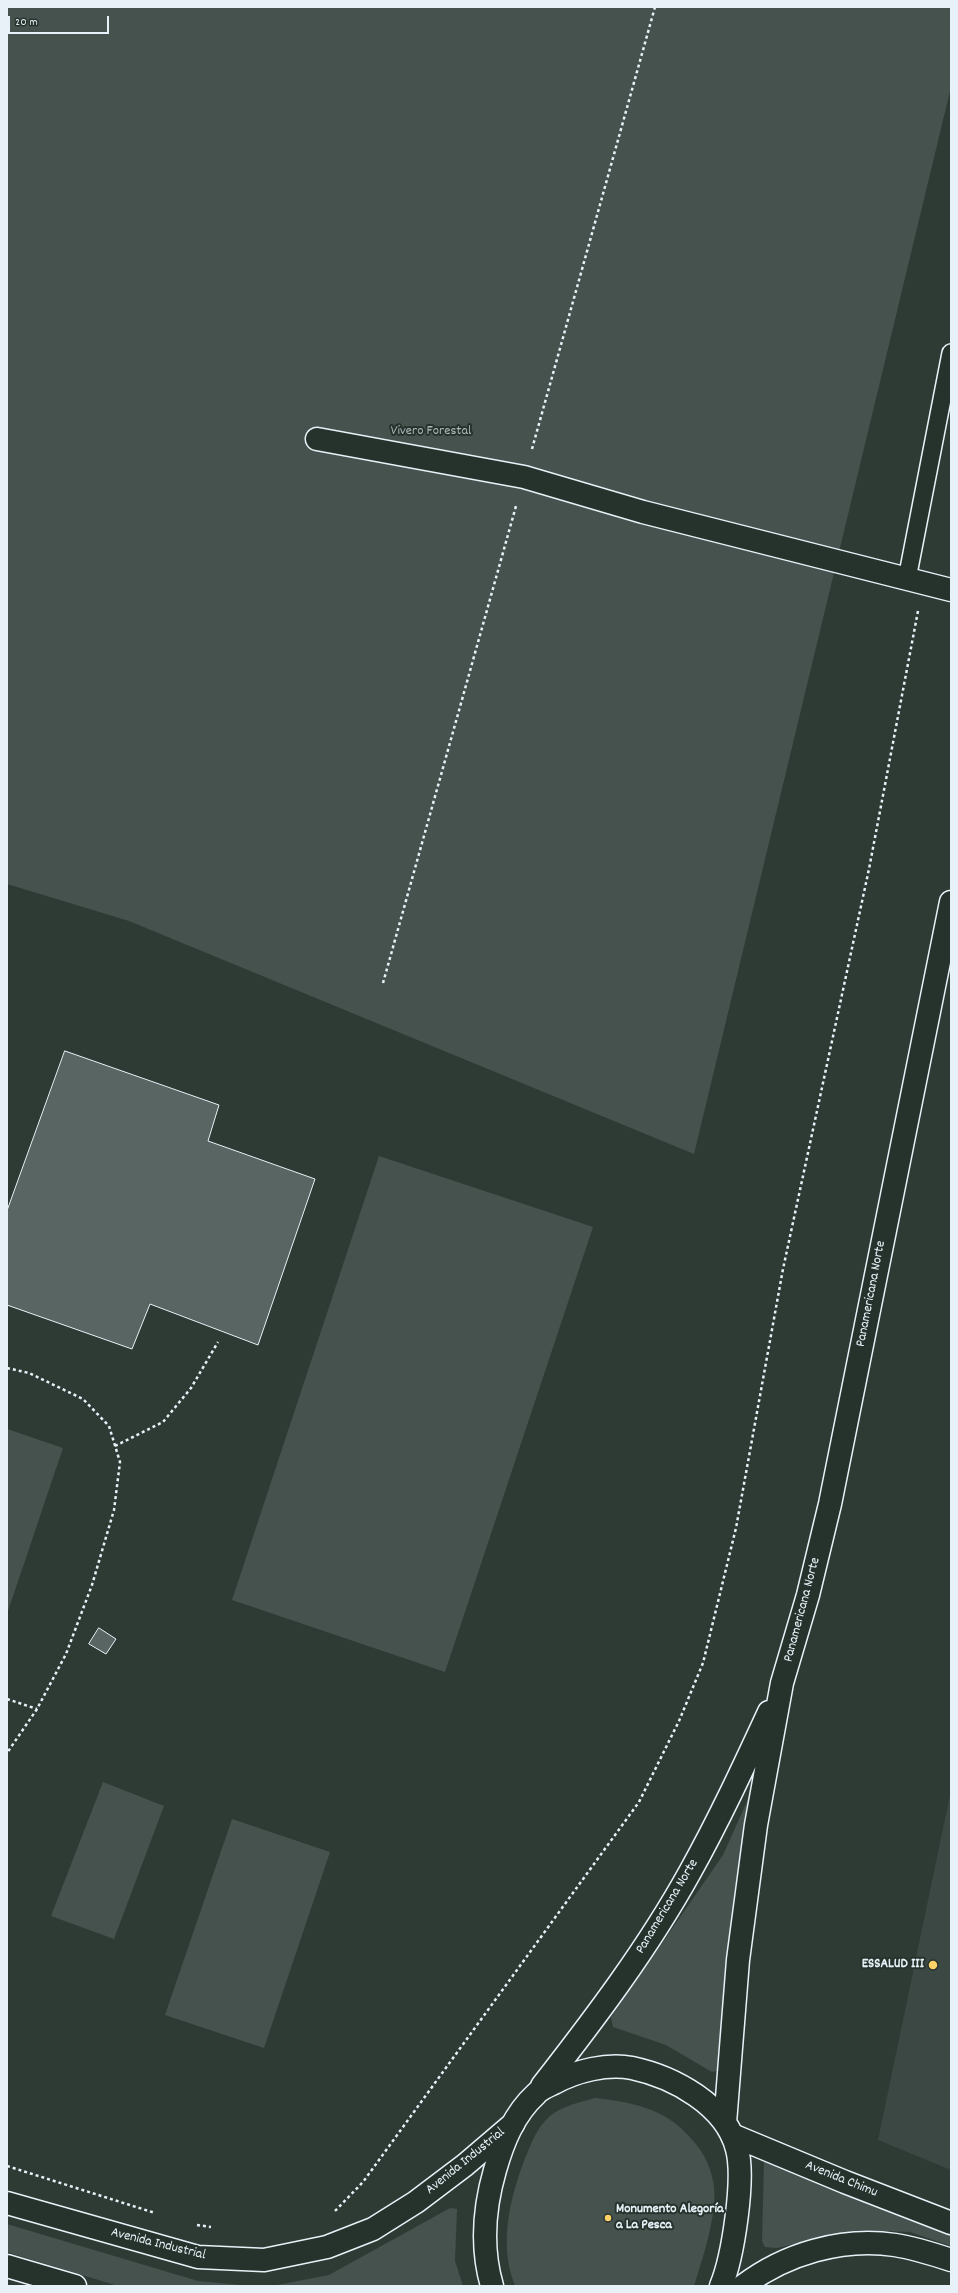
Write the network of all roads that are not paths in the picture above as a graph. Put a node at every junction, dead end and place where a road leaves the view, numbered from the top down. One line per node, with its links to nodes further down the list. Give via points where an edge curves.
1 (951, 353): 3 (lane)
2 (317, 439): 3 (main road, via 524,477 643,512)
3 (915, 581): 4 (main road)
4 (951, 590)
5 (951, 902): 6 (main road, Panamericana Norte, via 830,1504 808,1595)
6 (782, 1683): 7 (main road, Panamericana Norte, via 730,1796 690,1873 639,1954); 9 (main road, Panamericana Norte, via 756,1825 739,1952)
7 (537, 2093): 8 (main road, Panamericana Norte); 9 (main road, via 563,2078 597,2068 631,2068 667,2079 701,2099)
8 (513, 2124): 10 (main road, Avenida Industrial, via 422,2198 373,2229 327,2247 264,2260 198,2257); 15 (main road, via 501,2151 492,2182 484,2229 487,2267)
9 (728, 2129): 11 (main road, Avenida Chimu, via 845,2182); 16 (main road, via 738,2150 738,2209)
10 (7, 2203)
11 (951, 2223)
12 (951, 2260): 17 (main road, via 895,2245 855,2244 819,2249 789,2259 759,2274)
13 (7, 2266): 14 (main road)
14 (75, 2286)
15 (492, 2286)
16 (721, 2286)
17 (743, 2286)

